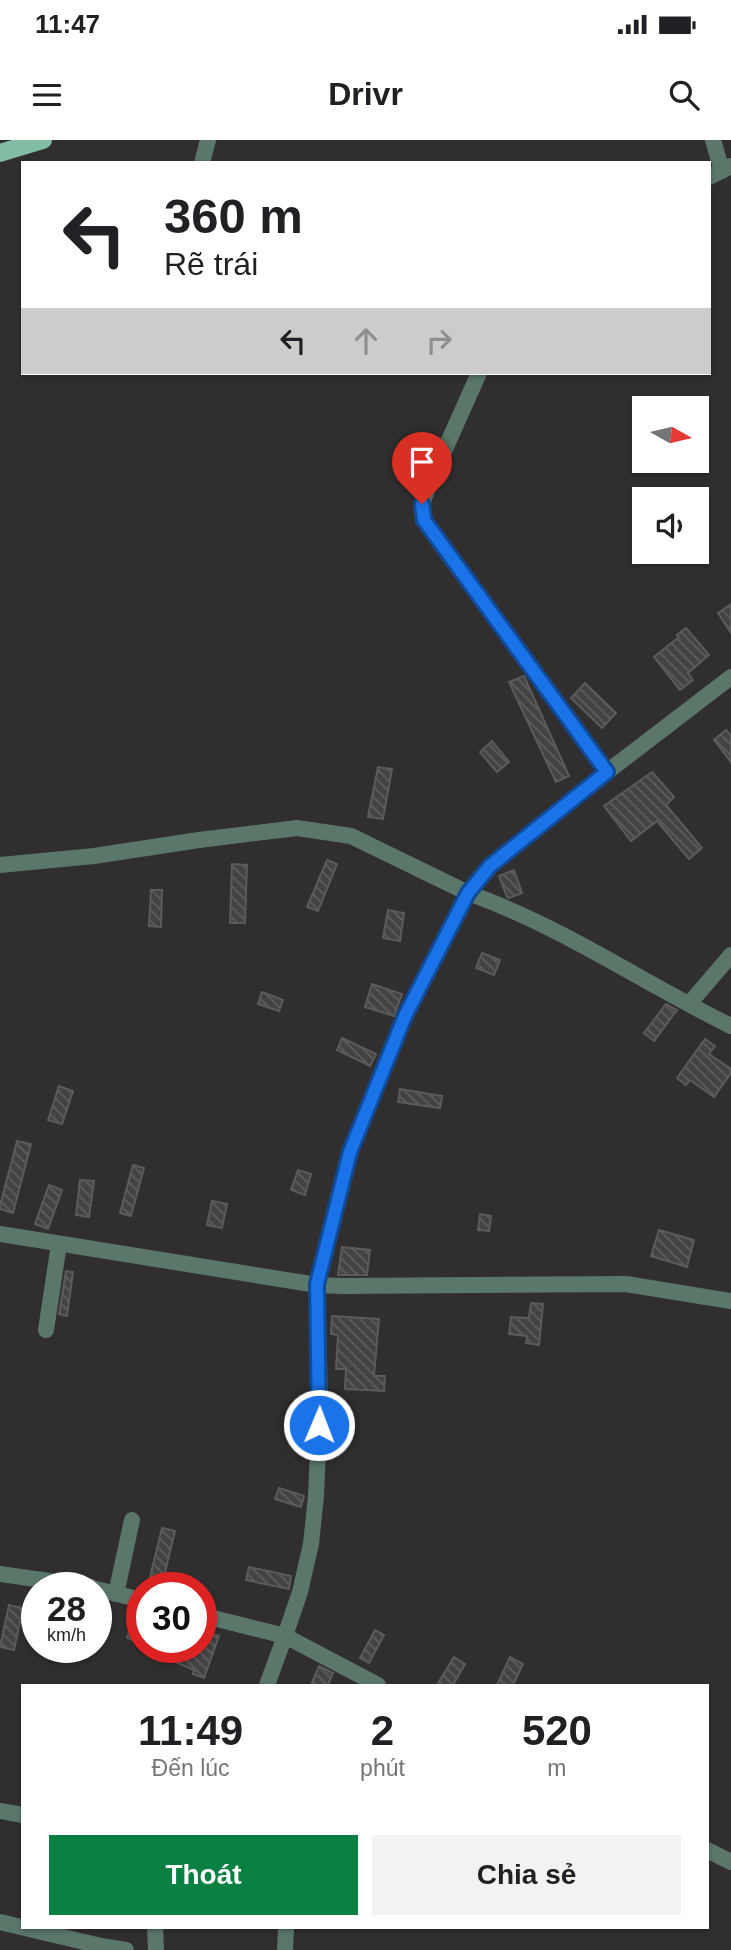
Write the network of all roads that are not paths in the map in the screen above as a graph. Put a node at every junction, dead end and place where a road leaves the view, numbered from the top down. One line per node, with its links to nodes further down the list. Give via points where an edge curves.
1 (43, 140): 4 (main road)
2 (208, 140): 5 (street)
3 (713, 140): 6 (street)
4 (0, 153)
5 (203, 161)
6 (721, 171)
7 (478, 375): 9 (street, via 429,485 422,504 424,520)
8 (731, 677): 9 (street)
9 (607, 772): 11 (street, via 490,866)
10 (0, 865): 11 (street, via 297,828 351,836)
11 (468, 893): 13 (street, via 509,908); 17 (street, via 405,1016 350,1152)
12 (731, 955): 13 (street)
13 (689, 1004): 14 (street)
14 (731, 1026)
15 (0, 1234): 16 (street)
16 (60, 1244): 17 (street); 19 (street)
17 (317, 1284): 18 (street, via 626,1284); 27 (street, via 320,1402 316,1496 300,1591)
18 (731, 1301)
19 (46, 1330)
20 (132, 1520): 24 (street)
21 (0, 1574): 22 (street)
22 (21, 1577)
23 (112, 1593): 24 (street)
24 (116, 1594): 25 (street)
25 (126, 1596)
26 (217, 1619): 27 (street)
27 (285, 1636): 28 (street); 29 (street)
28 (267, 1684)
29 (376, 1684)
30 (0, 1811): 31 (street)
31 (21, 1815)
32 (709, 1851): 33 (street)
33 (731, 1862)
34 (0, 1922): 35 (street)
35 (21, 1927)
36 (29, 1929): 39 (street)
37 (155, 1929): 40 (street)
38 (286, 1929): 41 (street)
39 (126, 1950)
40 (156, 1950)
41 (285, 1950)

